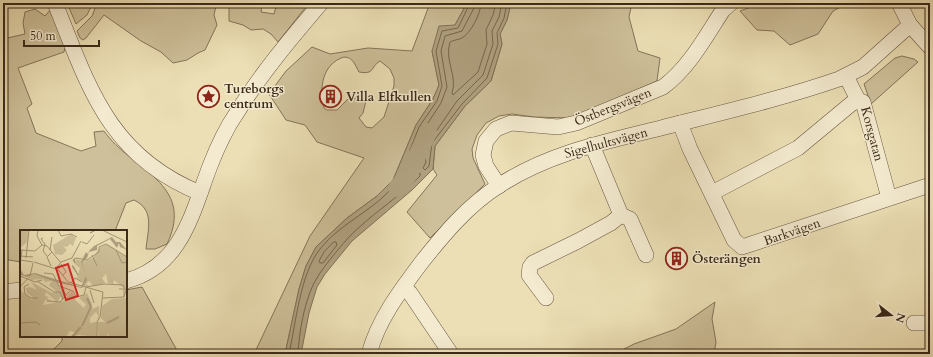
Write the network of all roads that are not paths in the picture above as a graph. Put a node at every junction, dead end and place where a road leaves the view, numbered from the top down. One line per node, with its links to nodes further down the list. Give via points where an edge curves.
1 (55, 3): 13 (street, via 76,57 113,129 126,145 155,170)
2 (321, 3): 13 (street, via 291,38 236,113 222,138)
3 (731, 3): 11 (street, Östbergsvägen, via 723,10 690,60 663,87 576,123 558,127 511,123 496,129 486,141 483,155 486,166)
4 (899, 3): 5 (street)
5 (910, 25): 6 (street); 7 (street, Sigelhultsvägen, via 862,67)
6 (930, 47)
7 (846, 76): 8 (street, Korsgatan); 9 (street, Sigelhultsvägen, via 816,87)
8 (858, 100): 14 (street, via 798,148); 15 (street, Korsgatan, via 863,102 870,123)
9 (680, 123): 10 (street, Sigelhultsvägen); 14 (street, Barkvägen)
10 (592, 145): 11 (street, Sigelhultsvägen, via 546,160); 16 (street)
11 (499, 186): 19 (street, Sigelhultsvägen, via 462,215)
12 (930, 186): 15 (street, Barkvägen)
13 (200, 193): 18 (street, via 188,226 177,245 148,272)
14 (712, 193): 15 (street, Barkvägen, via 734,240 742,247)
15 (889, 198)
16 (621, 215): 17 (street, via 630,219); 22 (street, via 585,238 533,263 529,275)
17 (646, 255)
18 (127, 281)
19 (404, 287): 25 (street, Sigelhultsvägen, via 383,319); 26 (street)
20 (20, 290): 21 (street)
21 (4, 292)
22 (546, 298)
23 (914, 323): 24 (street)
24 (930, 323)
25 (369, 354)
26 (451, 354)

